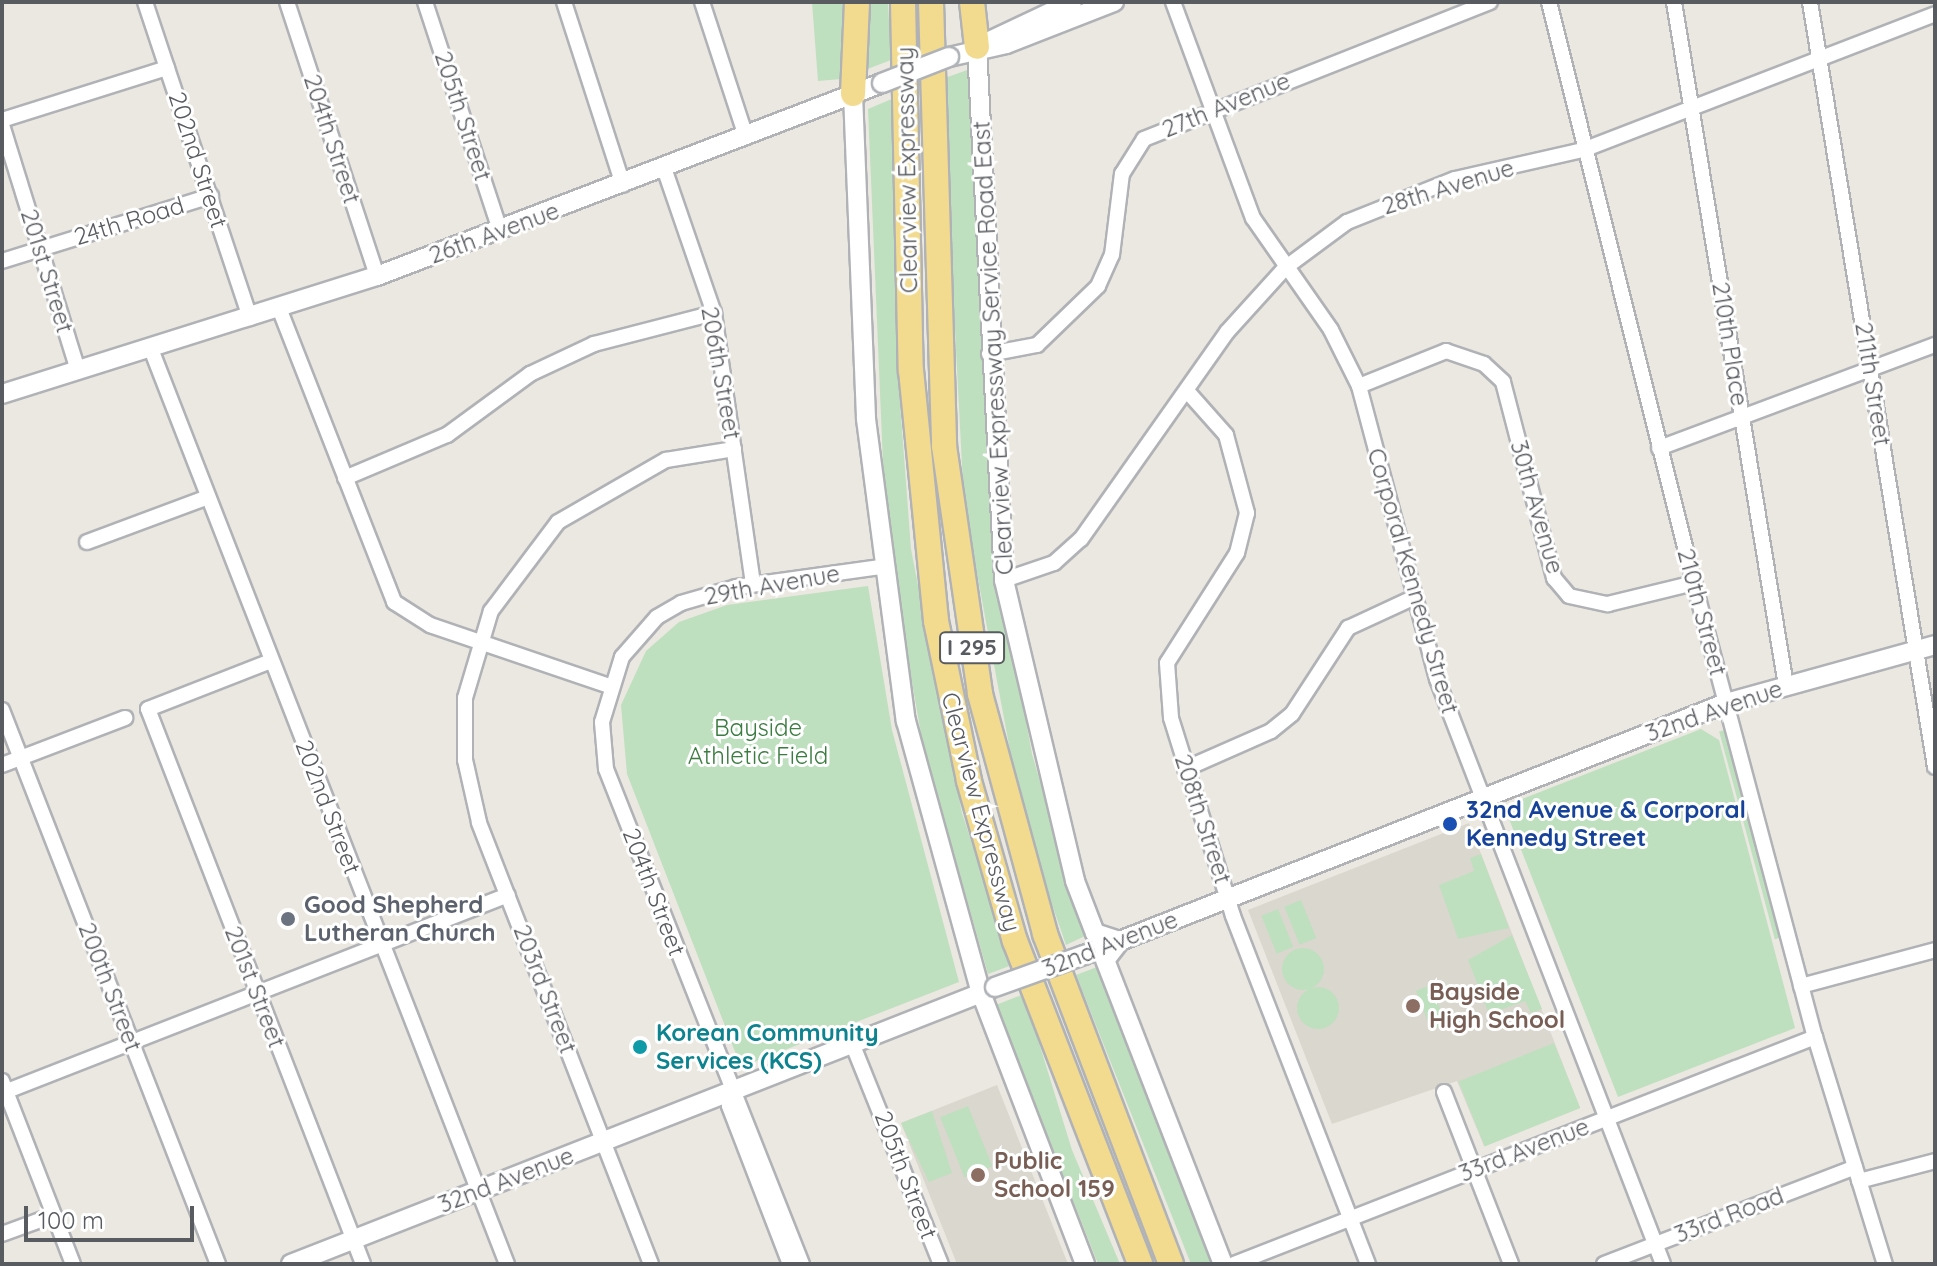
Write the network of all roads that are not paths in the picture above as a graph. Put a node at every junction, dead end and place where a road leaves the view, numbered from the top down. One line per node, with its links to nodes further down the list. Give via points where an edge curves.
1 (145, 2): 20 (street, 202nd Street)
2 (287, 2): 34 (street, 204th Street)
3 (425, 2): 30 (street, 205th Street)
4 (564, 2): 28 (street)
5 (702, 2): 25 (street)
6 (857, 2): 21 (highway)
7 (903, 2): 88 (highway, Clearview Expressway / I 295, via 911,370 936,621 990,862)
8 (931, 2): 97 (highway, Clearview Expressway / I 295, via 944,446 980,694 1045,934)
9 (972, 2): 18 (highway)
10 (1072, 2): 18 (street, 26th Avenue)
11 (1114, 2): 18 (street, 26th Avenue, via 1006,44)
12 (1173, 2): 22 (street, Corporal Kennedy Street)
13 (1490, 2): 22 (street, 27th Avenue)
14 (1549, 2): 26 (street, 210th Street)
15 (1674, 2): 23 (street, 210th Place)
16 (1810, 2): 19 (street, 211th Street)
17 (1935, 14): 19 (street, 28th Avenue)
18 (977, 47): 21 (street, 26th Avenue, bridge); 40 (street, Clearview Expressway Service Road East)
19 (1819, 59): 23 (street, 28th Avenue); 41 (street, 211th Street)
20 (167, 68): 24 (street); 29 (street, 202nd Street)
21 (853, 94): 25 (street, 26th Avenue); 52 (street, Clearview Expressway, via 866,419)
22 (1212, 107): 33 (street, Corporal Kennedy Street, via 1253,218); 40 (street, 27th Avenue, via 1144,139 1116,195 1112,255 1070,318 1037,345)
23 (1691, 109): 26 (street, 28th Avenue); 46 (street, 210th Place)
24 (2, 122): 31 (street, 201st Street)
25 (746, 137): 27 (street, 26th Avenue)
26 (1583, 150): 33 (street, 28th Avenue, via 1393,200 1347,222); 47 (street, 210th Street)
27 (664, 168): 28 (street, 26th Avenue); 36 (street, 206th Street)
28 (623, 185): 30 (street, 26th Avenue)
29 (211, 196): 31 (street, 24th Road); 37 (street, 202nd Street)
30 (500, 230): 34 (street, 26th Avenue)
31 (41, 249): 32 (street, 24th Road); 42 (street, 201st Street)
32 (2, 261)
33 (1285, 268): 43 (street, Corporal Kennedy Street, via 1331,330); 44 (street, 28th Avenue, via 1227,332)
34 (377, 276): 35 (street, 26th Avenue)
35 (279, 308): 37 (street, 26th Avenue); 49 (street)
36 (714, 313): 48 (street, 206th Street); 49 (street, via 594,344 530,374 447,435)
37 (250, 318): 39 (street, 26th Avenue)
38 (1935, 345): 41 (street)
39 (151, 349): 42 (street, 26th Avenue); 50 (street, 202nd Street)
40 (989, 354): 53 (street, Clearview Expressway Service Road East)
41 (1870, 369): 46 (street); 59 (street, 211th Street)
42 (78, 371): 45 (street, 26th Avenue)
43 (1359, 386): 54 (street, 30th Avenue, via 1446,351 1469,355 1503,382 1554,578 1569,596 1608,604); 56 (street, Corporal Kennedy Street)
44 (1187, 391): 53 (street, 28th Avenue, via 1081,539 1054,563); 69 (street, 208th Street, via 1226,435 1247,513 1237,553 1167,663)
45 (2, 394)
46 (1742, 414): 47 (street); 62 (street, 210th Place)
47 (1659, 448): 54 (street, 210th Street)
48 (734, 449): 55 (street, 206th Street); 57 (street, via 666,460 582,503 517,569)
49 (345, 478): 57 (street, via 394,602 413,618)
50 (208, 497): 51 (street); 60 (street, 202nd Street)
51 (87, 542)
52 (881, 567): 55 (street, 29th Avenue); 77 (street, Clearview Expressway, via 906,721)
53 (1004, 580): 73 (street, Clearview Expressway Service Road East, via 1075,881 1095,933)
54 (1694, 583): 63 (street, 210th Street)
55 (753, 584): 61 (street, 29th Avenue, via 707,593 657,617 622,657)
56 (1415, 597): 69 (street, via 1348,628 1292,714 1271,731); 70 (street, Corporal Kennedy Street, via 1437,679)
57 (480, 644): 61 (street); 71 (street, 203rd Street, via 465,698 465,760)
58 (1935, 645): 59 (street, 32nd Avenue)
59 (1916, 650): 62 (street, 32nd Avenue); 68 (street, 211th Street)
60 (271, 661): 74 (street, 202nd Street); 78 (street, 201st Street, via 148,709)
61 (609, 686): 84 (street, 204th Street, via 602,722 606,769)
62 (1786, 686): 63 (street, 32nd Avenue)
63 (1726, 703): 70 (street, 32nd Avenue); 76 (street, 210th Street)
64 (2, 710): 66 (street, 200th Street)
65 (125, 718): 66 (street)
66 (21, 758): 67 (street); 80 (street, 200th Street)
67 (2, 765)
68 (1935, 767)
69 (1185, 769): 72 (street, 208th Street)
70 (1482, 798): 72 (street, 32nd Avenue); 85 (street, Corporal Kennedy Street)
71 (508, 895): 74 (street); 86 (street, 203rd Street)
72 (1228, 898): 73 (street, 32nd Avenue); 93 (street, 208th Street)
73 (1120, 941): 77 (street, 32nd Avenue, bridge); 110 (street, via 1105,960)
74 (383, 945): 78 (street); 91 (street, 202nd Street)
75 (1935, 950): 76 (street)
76 (1801, 986): 79 (street, 210th Street)
77 (988, 990): 81 (street, 32nd Avenue); 107 (street, Clearview Expressway)
78 (257, 994): 80 (street); 95 (street, 201st Street)
79 (1815, 1037): 85 (street, 33rd Avenue); 90 (street, 210th Street)
80 (132, 1043): 82 (street); 99 (street, 200th Street)
81 (852, 1043): 84 (street, 32nd Avenue); 106 (street, 205th Street)
82 (3, 1088): 92 (street)
83 (1444, 1092): 89 (street)
84 (731, 1093): 86 (street, 32nd Avenue); 104 (street, 204th Street, via 729,1106); 105 (street, 204th Street)
85 (1606, 1118): 89 (street, 33rd Avenue); 96 (street, Corporal Kennedy Street)
86 (604, 1142): 91 (street, 32nd Avenue); 103 (street, 203rd Street)
87 (1935, 1161): 90 (street, 33rd Road)
88 (1100, 1165): 108 (highway); 109 (highway, Clearview Expressway / I 295)
89 (1476, 1170): 93 (street, 33rd Avenue); 113 (street)
90 (1857, 1174): 96 (street, 33rd Road); 116 (street, 210th Street)
91 (478, 1191): 95 (street, 32nd Avenue); 102 (street, 202nd Street)
92 (54, 1215): 94 (street); 98 (street)
93 (1351, 1218): 111 (street, 33rd Avenue); 112 (street, 208th Street)
94 (2, 1234)
95 (353, 1240): 100 (street, 32nd Avenue); 101 (street, 201st Street)
96 (1655, 1244): 114 (street, 33rd Road); 115 (street, Corporal Kennedy Street)
97 (1170, 1261)
98 (73, 1264)
99 (218, 1264)
100 (291, 1264)
101 (363, 1264)
102 (507, 1264)
103 (651, 1264)
104 (790, 1264)
105 (802, 1264)
106 (941, 1264)
107 (1085, 1264)
108 (1131, 1264)
109 (1140, 1264)
110 (1223, 1264)
111 (1234, 1264)
112 (1368, 1264)
113 (1511, 1264)
114 (1604, 1264)
115 (1663, 1264)
116 (1885, 1264)

